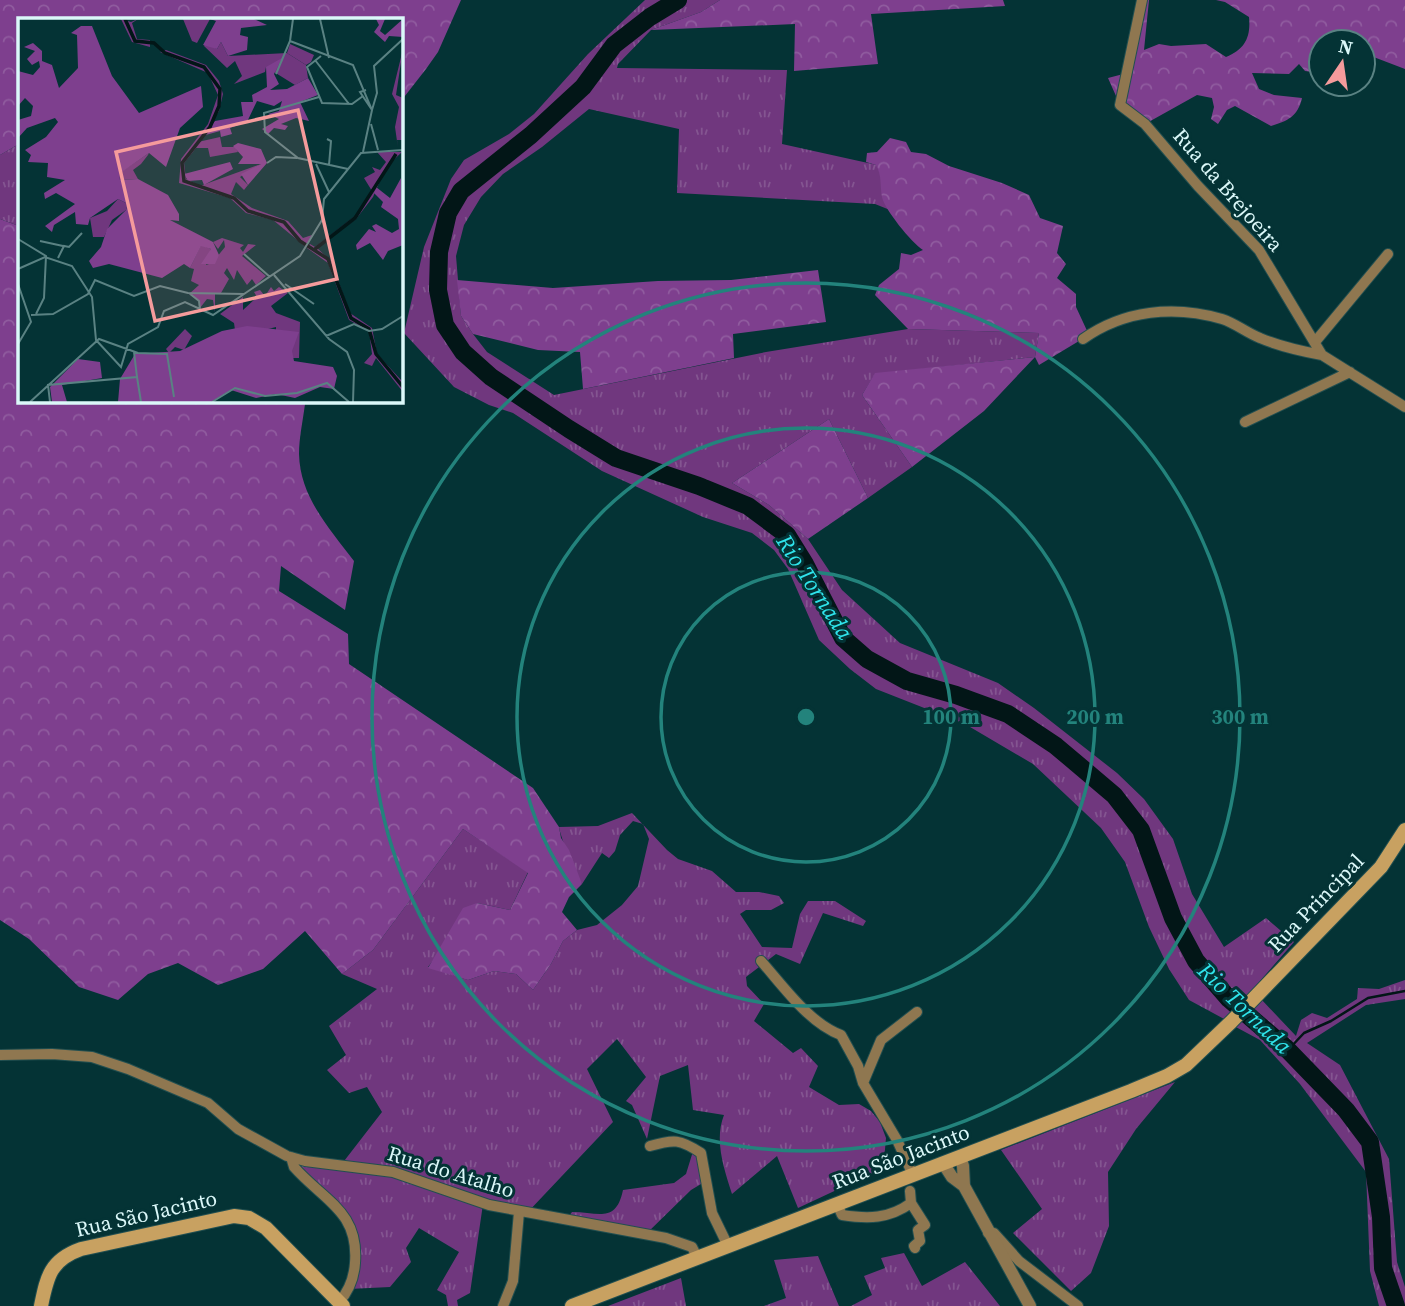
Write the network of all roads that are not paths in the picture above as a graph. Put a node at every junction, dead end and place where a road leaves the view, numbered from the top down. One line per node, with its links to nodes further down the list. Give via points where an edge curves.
1 (1142, 0): 4 (street, Rua da Brejoeira, via 1120,105 1145,124 1259,250)
2 (1388, 254): 4 (street)
3 (1083, 339): 5 (street, via 1125,319 1159,310 1224,319 1290,350)
4 (1315, 342): 5 (street, Rua da Brejoeira)
5 (1322, 355): 6 (street)
6 (1350, 372): 7 (street); 8 (street)
7 (1405, 407)
8 (1245, 422)
9 (1405, 830): 12 (main road, Rua Principal, via 1381,867)
10 (761, 961): 14 (street, via 816,1020 841,1035)
11 (917, 1012): 14 (street, via 881,1040)
12 (1231, 1022): 17 (main road, Rua São Jacinto, via 1186,1065 1167,1076)
13 (0, 1055): 16 (street, Rua do Atalho, via 92,1057 128,1069 208,1103 238,1129)
14 (863, 1083): 19 (street)
15 (650, 1146): 26 (street, via 683,1141 701,1153 712,1213)
16 (291, 1157): 24 (street, Rua do Atalho, via 393,1172); 29 (street, via 294,1167 342,1213 353,1230 355,1270)
17 (960, 1157): 18 (main road, Rua São Jacinto); 20 (street)
18 (943, 1163): 19 (main road, Rua São Jacinto); 20 (street)
19 (913, 1175): 23 (main road, Rua São Jacinto)
20 (964, 1186): 25 (street)
21 (910, 1191): 22 (street)
22 (911, 1203): 23 (street, via 882,1217 859,1218 842,1215); 27 (street, via 925,1225 918,1230 920,1241)
23 (837, 1204): 26 (main road, Rua São Jacinto)
24 (519, 1212): 28 (street, Rua do Atalho, via 666,1238 692,1247); 31 (street, via 513,1281)
25 (988, 1233): 33 (street); 34 (street, via 999,1236 1019,1261)
26 (728, 1245): 28 (main road, Rua São Jacinto)
27 (915, 1248)
28 (697, 1257): 32 (main road, Rua São Jacinto)
29 (341, 1304): 30 (main road, Rua São Jacinto, via 266,1228 234,1216 73,1252 51,1271)
30 (41, 1306)
31 (503, 1306)
32 (572, 1306)
33 (1030, 1306)
34 (1078, 1306)

